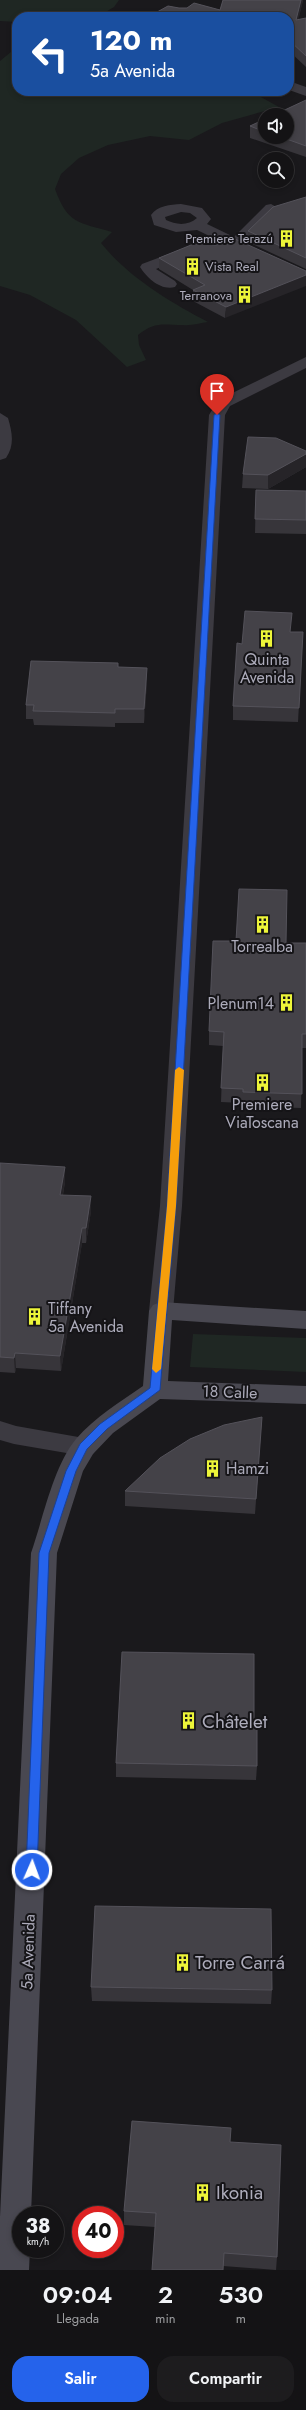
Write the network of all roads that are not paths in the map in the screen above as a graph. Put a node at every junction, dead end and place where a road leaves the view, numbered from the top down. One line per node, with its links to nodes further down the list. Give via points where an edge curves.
1 (294, 87): 2 (street)
2 (306, 92)
3 (272, 208): 5 (street)
4 (198, 224): 5 (street)
5 (236, 243): 6 (street); 7 (street, via 214,251 196,249 147,267 152,274)
6 (257, 254)
7 (170, 284)
8 (306, 362): 11 (street, via 224,403 217,415 172,1199)
9 (0, 418): 10 (street, via 5,438)
10 (0, 455)
11 (161, 1311): 12 (street); 13 (street)
12 (306, 1320)
13 (155, 1390): 14 (street, 18 Calle); 16 (street, 5a Avenida, via 104,1426)
14 (306, 1395)
15 (0, 1430): 16 (street, via 14,1435)
16 (84, 1446): 17 (street, 5a Avenida, via 71,1471 44,1553)
17 (13, 2270)

